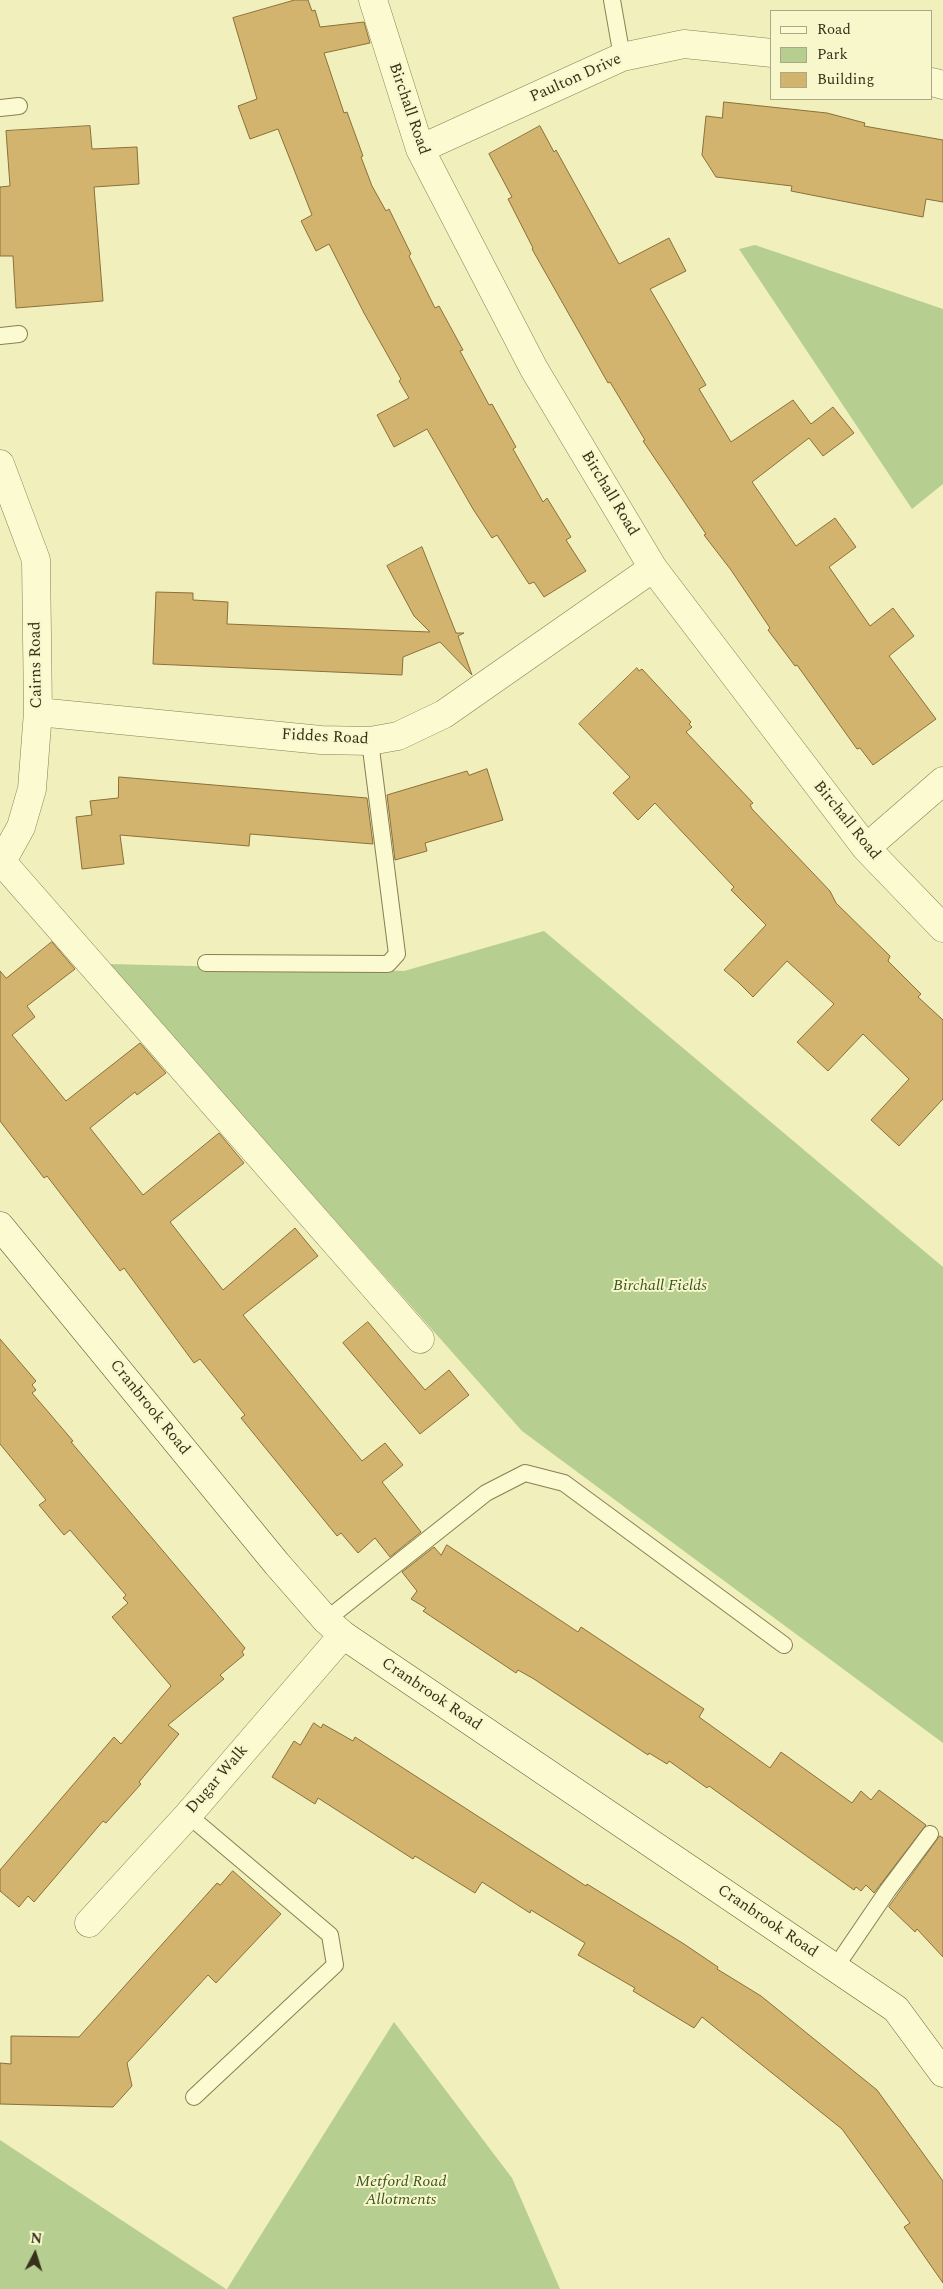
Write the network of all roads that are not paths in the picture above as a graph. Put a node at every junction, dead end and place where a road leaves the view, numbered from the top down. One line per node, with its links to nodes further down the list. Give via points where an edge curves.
1 (373, 0): 7 (street, Birchall Road)
2 (612, 0): 4 (lane)
3 (770, 53): 4 (street, Paulton Drive, via 684,44)
4 (622, 57): 7 (street, Paulton Drive)
5 (19, 106): 6 (lane)
6 (0, 108)
7 (420, 149): 11 (street, Birchall Road, via 534,369)
8 (19, 334): 9 (lane)
9 (0, 336)
10 (0, 464): 12 (street, Cairns Road, via 36,560)
11 (653, 568): 13 (street, Fiddes Road, via 444,714 398,736); 15 (street, Birchall Road)
12 (38, 712): 13 (street, Fiddes Road, via 321,740); 16 (street, Cairns Road, via 32,789 21,827)
13 (370, 741): 18 (lane, via 397,954 388,964)
14 (943, 781): 15 (street)
15 (866, 848): 17 (street, Birchall Road)
16 (1, 864): 20 (street)
17 (943, 928)
18 (206, 963)
19 (0, 1226): 21 (street, Cranbrook Road, via 277,1564)
20 (420, 1339)
21 (335, 1628): 22 (lane, via 486,1493 525,1473 564,1483); 23 (street, Dugar Walk); 26 (street, Cranbrook Road)
22 (784, 1646)
23 (188, 1814): 25 (street, Dugar Walk); 28 (lane, via 330,1935 335,1965)
24 (930, 1834): 26 (lane)
25 (90, 1923)
26 (835, 1968): 27 (street, Cranbrook Road, via 896,2009)
27 (943, 2074)
28 (194, 2097)

